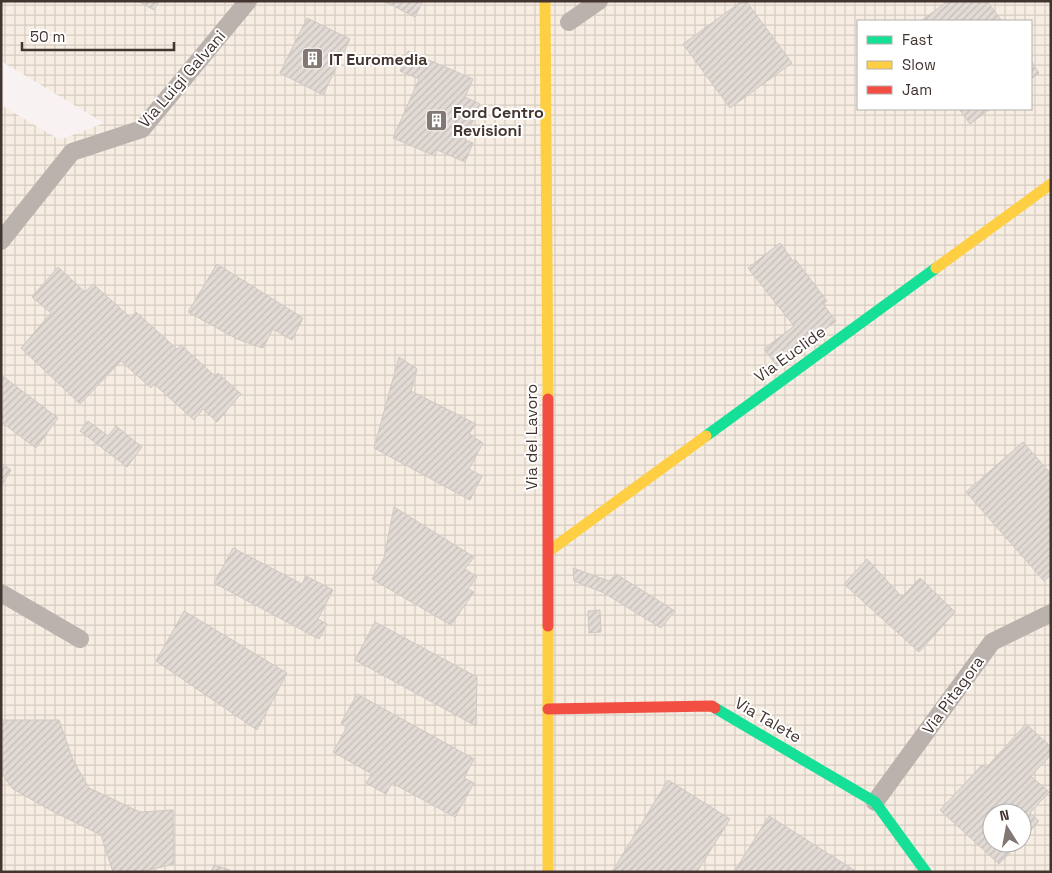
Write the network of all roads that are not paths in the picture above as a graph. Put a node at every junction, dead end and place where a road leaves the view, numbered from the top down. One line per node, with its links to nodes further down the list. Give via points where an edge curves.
1 (248, 1): 6 (street, Via Luigi Galvani, via 142,129 72,152)
2 (545, 1): 7 (street, Via del Lavoro)
3 (599, 1): 4 (street)
4 (569, 22)
5 (1051, 184): 7 (street, Via Euclide)
6 (1, 242)
7 (548, 550): 11 (street, Via del Lavoro)
8 (1, 593): 10 (street)
9 (1051, 613): 12 (street, Via Pitagora, via 992,642)
10 (80, 639)
11 (548, 710): 12 (street, Via Talete, via 712,706); 13 (street, Via del Lavoro)
12 (875, 802): 14 (street, Via Talete)
13 (548, 872)
14 (926, 872)

